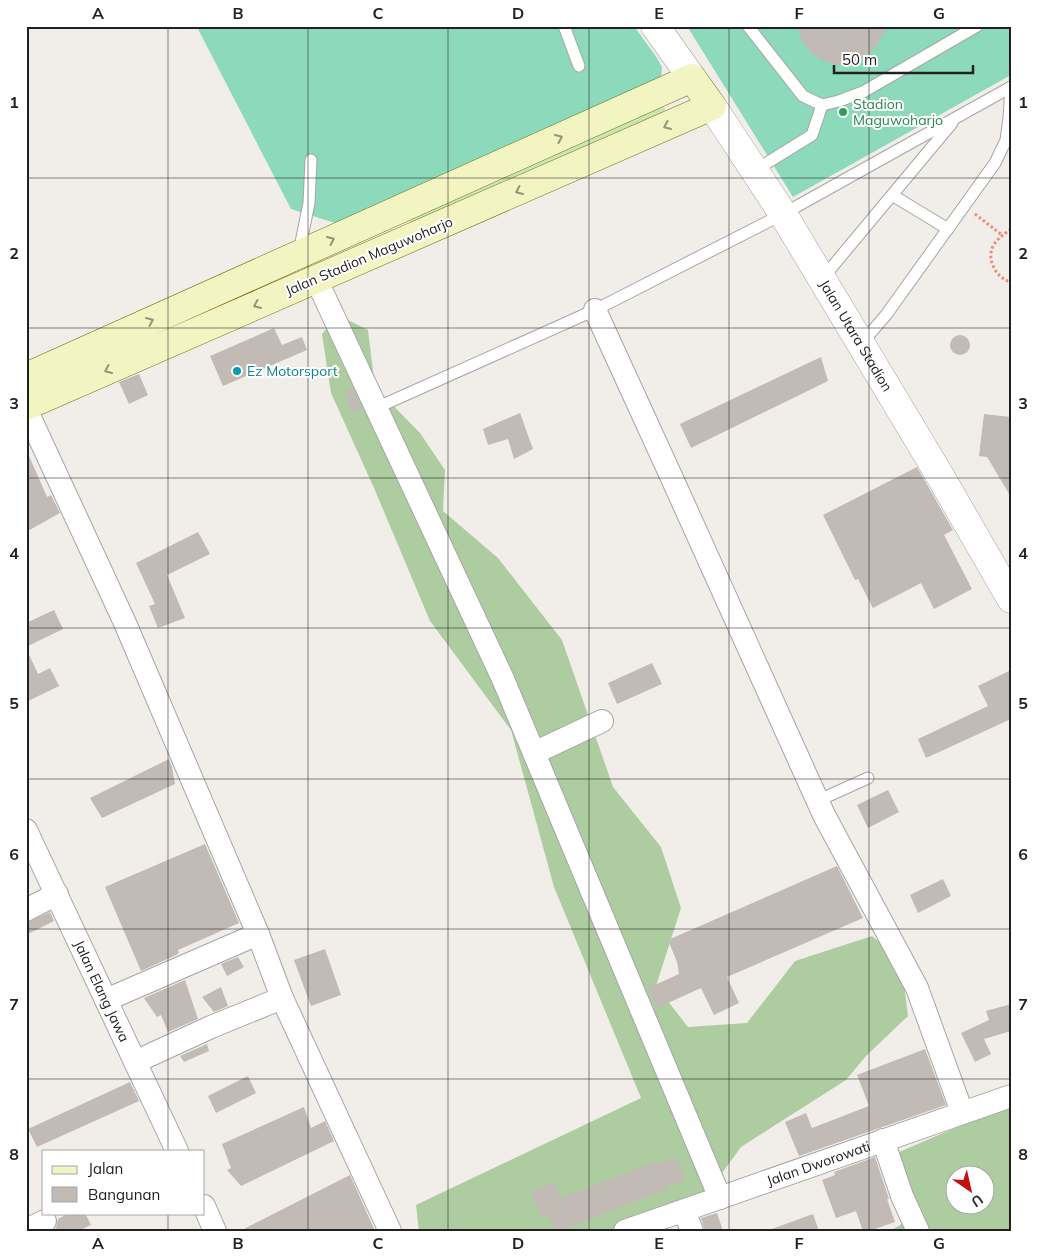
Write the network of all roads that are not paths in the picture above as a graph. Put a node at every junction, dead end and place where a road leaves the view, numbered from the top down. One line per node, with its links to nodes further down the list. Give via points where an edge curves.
1 (564, 26): 5 (lane)
2 (655, 26): 6 (street)
3 (748, 26): 8 (lane, via 803,96)
4 (977, 26): 8 (lane, via 863,92)
5 (579, 66)
6 (692, 78): 9 (main road, Jalan Utara Stadion); 15 (main road, Jalan Stadion Maguwoharjo, one-way to 6)
7 (1011, 87): 10 (lane); 16 (lane, via 1006,140 996,163)
8 (822, 105): 12 (lane, via 812,135)
9 (712, 106): 12 (street, Jalan Utara Stadion); 17 (main road, Jalan Stadion Maguwoharjo, one-way to 17)
10 (958, 116): 13 (lane); 14 (lane)
11 (311, 160): 18 (lane, via 309,203)
12 (754, 170): 14 (street, Jalan Utara Stadion)
13 (892, 195): 16 (lane); 20 (lane)
14 (783, 214): 20 (street, Jalan Utara Stadion); 21 (lane)
15 (383, 217): 17 (main road); 18 (main road, Jalan Stadion Maguwoharjo, one-way to 15)
16 (948, 229): 22 (lane)
17 (395, 245): 19 (main road, Jalan Stadion Maguwoharjo)
18 (299, 254): 23 (main road, Jalan Stadion Maguwoharjo, one-way to 18)
19 (316, 279): 24 (main road, Jalan Stadion Maguwoharjo, one-way to 24); 25 (street)
20 (822, 279): 22 (street, Jalan Utara Stadion)
21 (595, 310): 25 (lane); 30 (street)
22 (861, 344): 26 (street, Jalan Utara Stadion)
23 (26, 377)
24 (26, 408): 34 (street, via 125,623)
25 (376, 408): 28 (street, via 503,679)
26 (1011, 599)
27 (602, 721): 28 (street)
28 (534, 753): 42 (street)
29 (868, 778): 30 (lane)
30 (817, 801): 39 (street, via 917,988)
31 (26, 830): 32 (street, Jalan Elang Jawa)
32 (57, 894): 33 (street); 36 (street, Jalan Elang Jawa)
33 (26, 910)
34 (258, 934): 35 (street); 36 (street)
35 (282, 998): 37 (street); 46 (street)
36 (106, 1000): 37 (street, Jalan Elang Jawa)
37 (135, 1062): 41 (street, Jalan Elang Jawa)
38 (1011, 1096): 39 (street, Jalan Dworowati)
39 (962, 1112): 40 (street, Jalan Dworowati)
40 (883, 1140): 42 (street, Jalan Dworowati); 48 (street)
41 (178, 1150)
42 (720, 1198): 44 (street, Jalan Dworowati)
43 (205, 1208): 45 (street)
44 (688, 1221): 47 (street, Jalan Dworowati)
45 (216, 1231)
46 (390, 1231)
47 (625, 1231)
48 (918, 1231)

